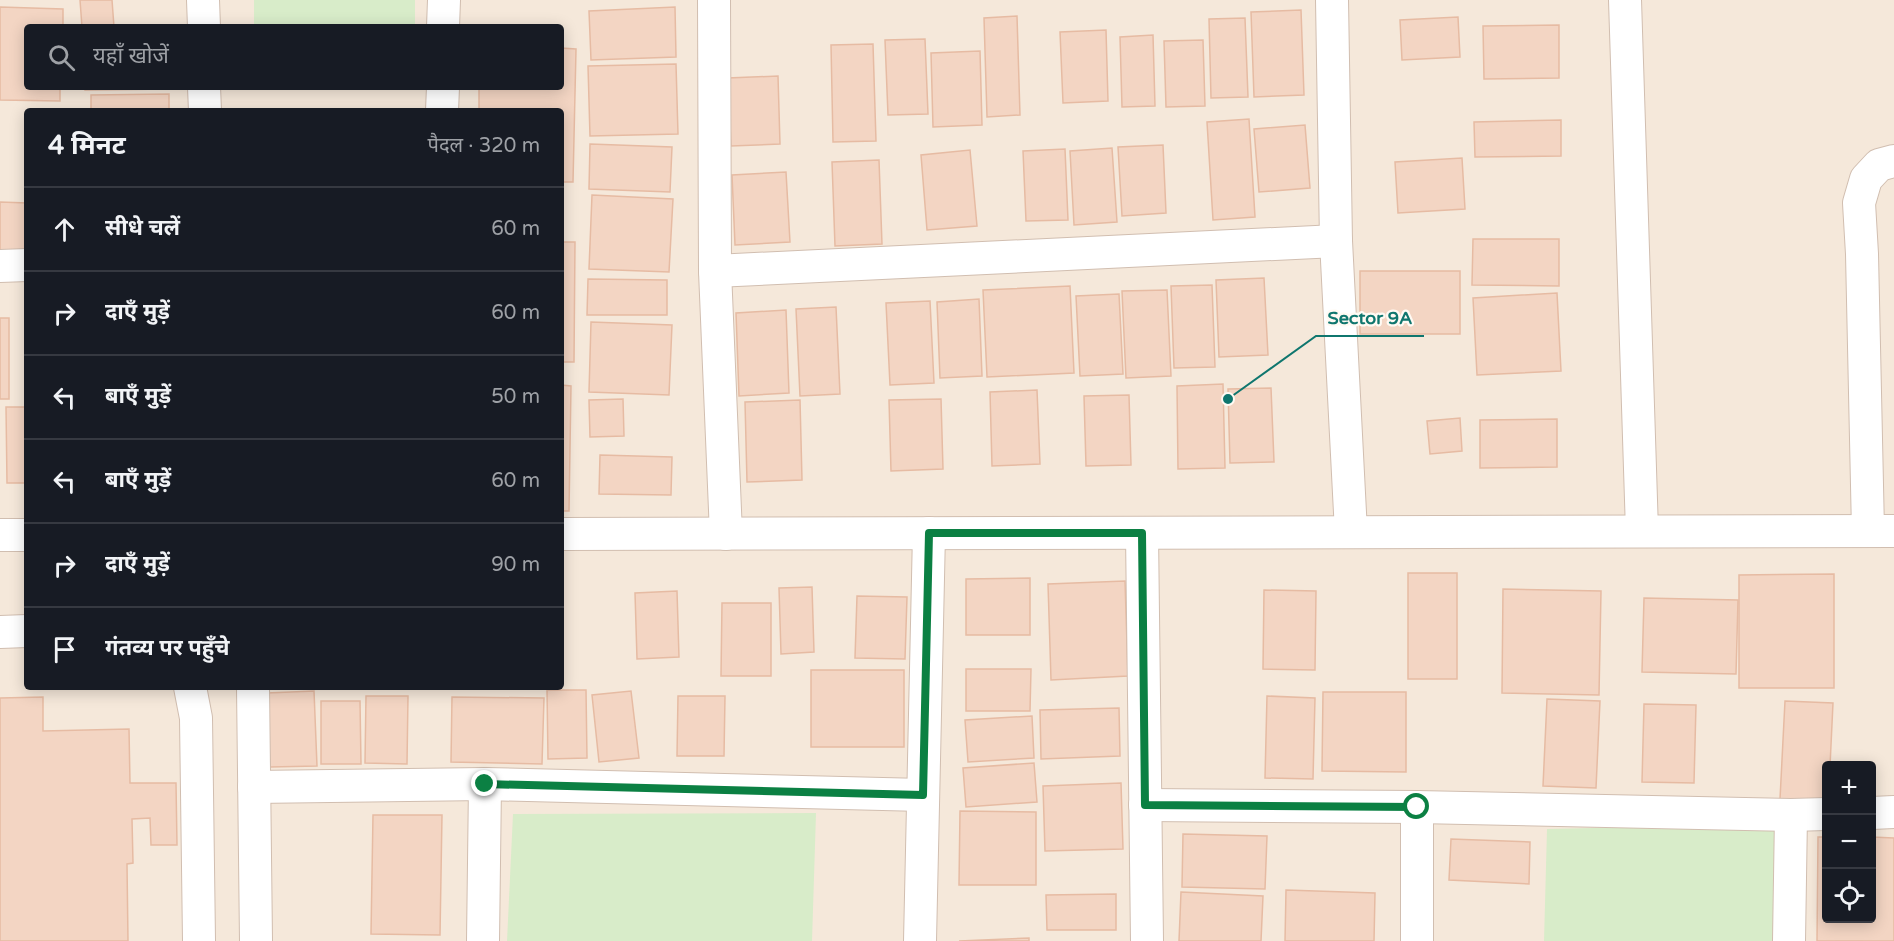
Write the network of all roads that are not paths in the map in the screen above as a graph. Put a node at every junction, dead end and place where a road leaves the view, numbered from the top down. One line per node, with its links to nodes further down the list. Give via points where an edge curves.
1 (203, 0): 6 (street)
2 (444, 0): 7 (street)
3 (714, 0): 16 (street)
4 (1332, 0): 13 (street)
5 (1625, 0): 17 (street)
6 (204, 24)
7 (443, 24)
8 (204, 90): 10 (street)
9 (443, 90): 11 (street)
10 (205, 108)
11 (442, 108)
12 (1894, 161): 18 (street, via 1879,165 1866,179 1859,204)
13 (1336, 241): 16 (street); 19 (street)
14 (24, 265): 15 (street)
15 (0, 266)
16 (715, 271): 23 (street)
17 (1642, 531): 18 (street); 19 (street)
18 (1881, 531)
19 (1351, 532): 21 (street)
20 (929, 533): 21 (street); 23 (street); 32 (street)
21 (1142, 533): 33 (street)
22 (564, 534): 23 (street)
23 (726, 534)
24 (0, 535): 25 (street)
25 (24, 535)
26 (24, 631): 27 (street)
27 (0, 632)
28 (191, 690): 39 (street, via 196,718)
29 (253, 690): 31 (street)
30 (485, 784): 31 (street); 32 (street); 41 (street)
31 (254, 787): 40 (street)
32 (923, 795): 42 (street)
33 (1145, 805): 34 (street); 43 (street)
34 (1417, 807): 38 (street); 44 (street)
35 (1894, 812): 36 (street)
36 (1876, 813)
37 (1822, 814): 38 (street)
38 (1791, 815): 45 (street)
39 (199, 941)
40 (256, 941)
41 (483, 941)
42 (920, 941)
43 (1147, 941)
44 (1417, 941)
45 (1789, 941)

